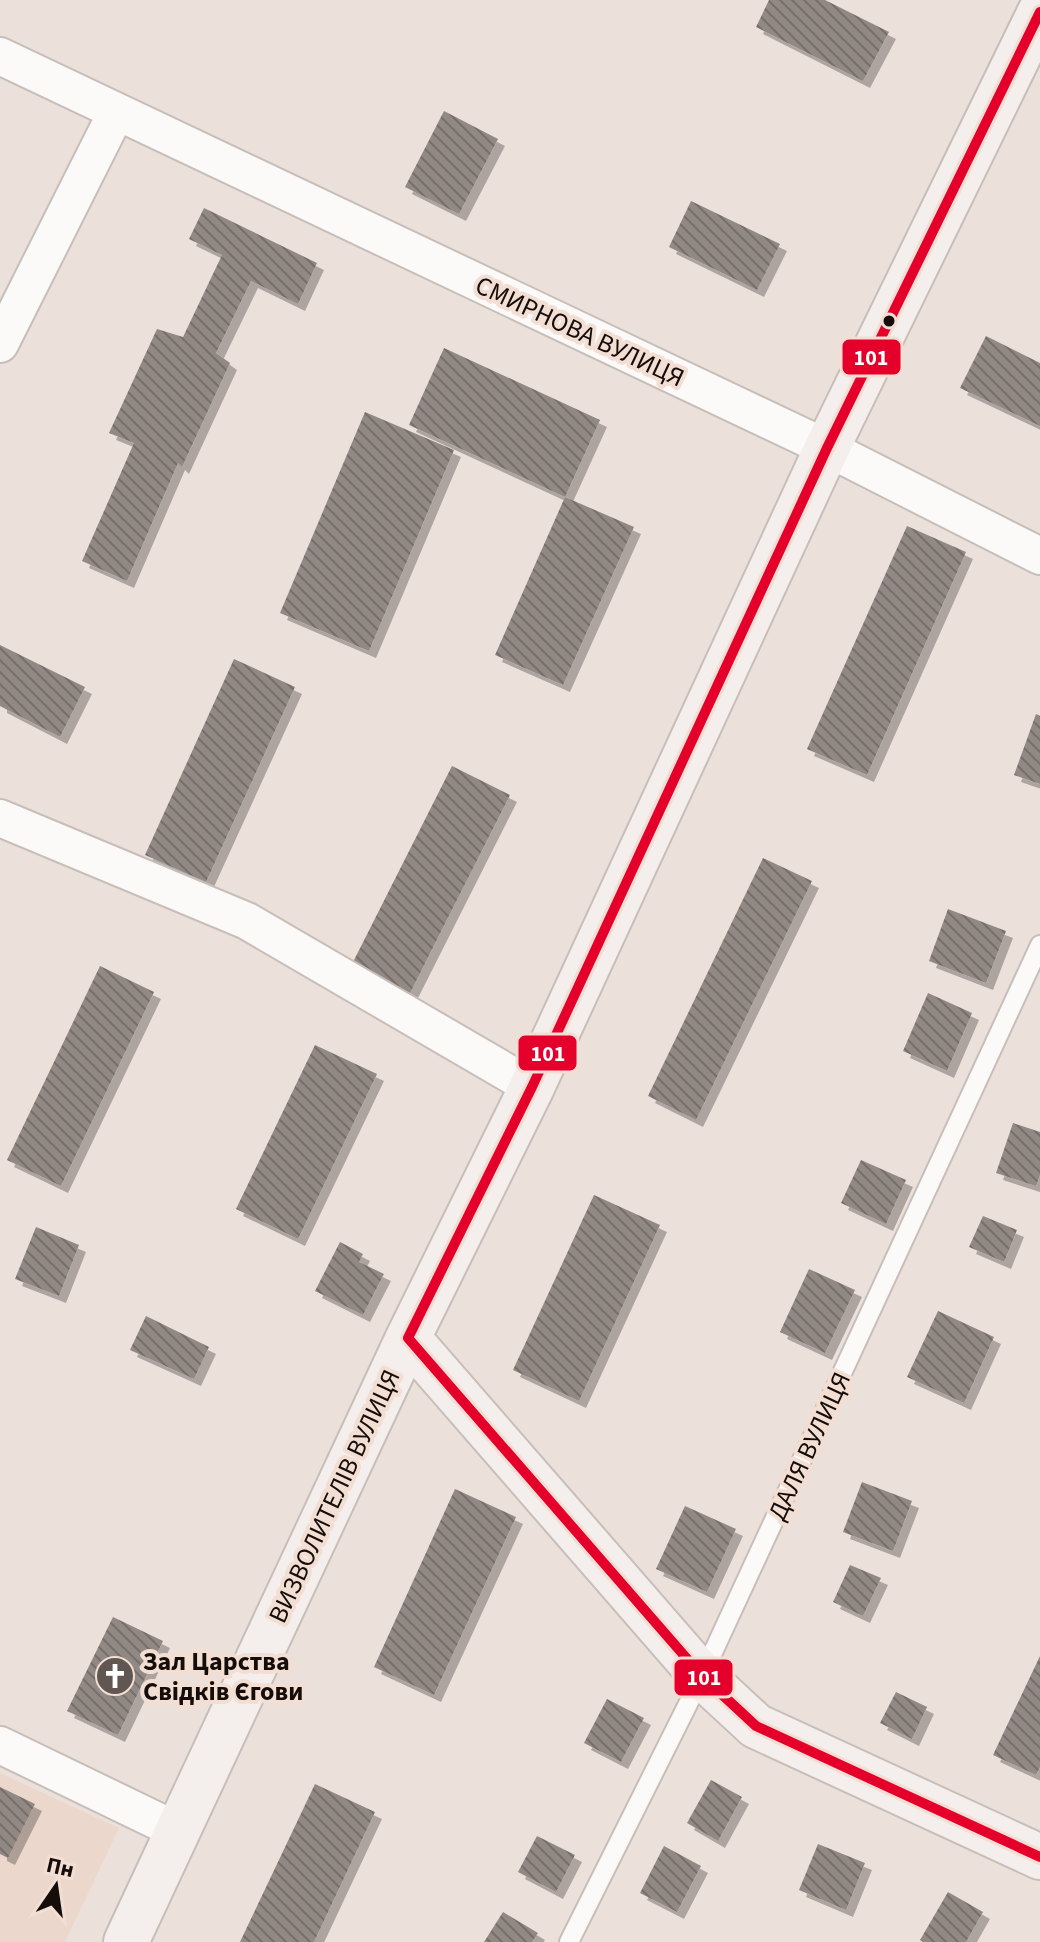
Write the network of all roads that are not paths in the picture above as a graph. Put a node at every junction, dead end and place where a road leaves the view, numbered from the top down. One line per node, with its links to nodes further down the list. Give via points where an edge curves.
1 (1040, 15): 5 (street, ВИЗВОЛИТЕЛІВ ВУЛИЦЯ)
2 (0, 56): 3 (street, СМИРНОВА ВУЛИЦЯ)
3 (116, 113): 4 (street); 5 (street, СМИРНОВА ВУЛИЦЯ)
4 (0, 344)
5 (827, 448): 6 (street, СМИРНОВА ВУЛИЦЯ); 9 (street, ВИЗВОЛИТЕЛІВ ВУЛИЦЯ)
6 (1040, 556)
7 (0, 818): 9 (street, via 247,921)
8 (1040, 945): 11 (lane, ДАЛЯ ВУЛИЦЯ)
9 (532, 1087): 10 (street, ВИЗВОЛИТЕЛІВ ВУЛИЦЯ)
10 (408, 1338): 11 (street); 13 (street, ВИЗВОЛИТЕЛІВ ВУЛИЦЯ)
11 (702, 1676): 14 (street, via 756,1726); 16 (lane, ДАЛЯ ВУЛИЦЯ)
12 (0, 1745): 13 (street)
13 (178, 1831): 15 (street, ВИЗВОЛИТЕЛІВ ВУЛИЦЯ)
14 (1040, 1857)
15 (126, 1942)
16 (569, 1942)

